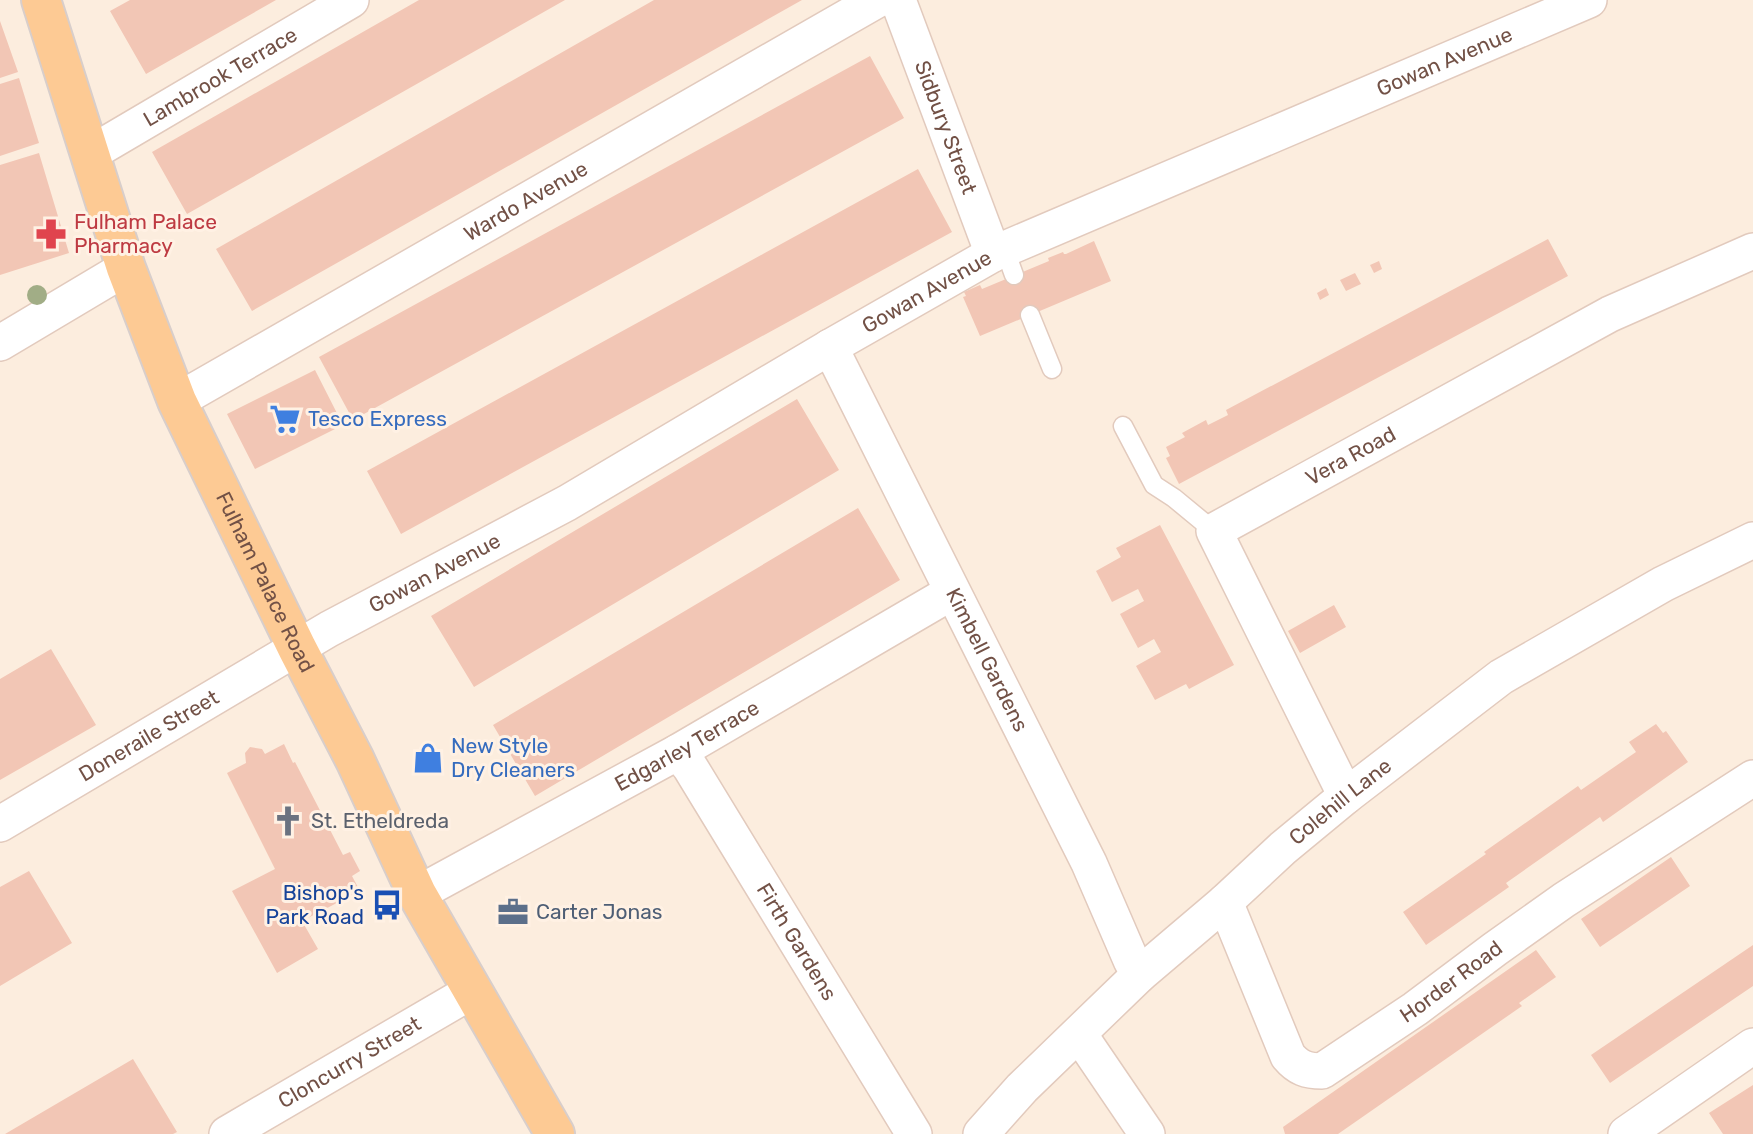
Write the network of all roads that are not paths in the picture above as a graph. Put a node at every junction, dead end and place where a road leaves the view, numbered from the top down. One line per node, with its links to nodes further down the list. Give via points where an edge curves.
1 (41, 0): 6 (main road, Fulham Palace Road)
2 (351, 0): 6 (street, Lambrook Terrace)
3 (877, 0): 14 (street, Wardo Avenue)
4 (898, 0): 8 (street, Sidbury Street)
5 (1589, 0): 8 (street, Gowan Avenue)
6 (91, 153): 9 (main road, Fulham Palace Road)
7 (1753, 251): 16 (street, Vera Road, via 1610,314)
8 (1004, 260): 12 (street, Gowan Avenue)
9 (126, 268): 11 (street); 14 (main road, Fulham Palace Road)
10 (1030, 315): 13 (lane)
11 (0, 344)
12 (830, 347): 18 (street, Kimbell Gardens); 19 (street, Gowan Avenue, via 566,503)
13 (1052, 369)
14 (177, 401): 19 (main road, Fulham Palace Road)
15 (1123, 426): 16 (lane, via 1154,485)
16 (1214, 530): 22 (street)
17 (1753, 540): 22 (street, Colehill Lane, via 1663,584 1501,677)
18 (952, 592): 20 (street, Edgarley Terrace); 26 (street, Kimbell Gardens, via 1089,863)
19 (297, 648): 23 (street, Doneraile Street); 24 (main road, Fulham Palace Road)
20 (678, 752): 24 (street, Edgarley Terrace); 32 (street, Firth Gardens)
21 (1753, 778): 25 (street, Horder Road, via 1564,900 1322,1072 1308,1071 1288,1056)
22 (1346, 796): 25 (street, Colehill Lane)
23 (0, 824)
24 (417, 894): 27 (main road, Fulham Palace Road)
25 (1225, 902): 26 (street, Colehill Lane)
26 (1139, 975): 28 (street, Colehill Lane)
27 (472, 991): 30 (street, Cloncurry Street); 31 (main road, Fulham Palace Road)
28 (1079, 1034): 33 (street, Colehill Lane); 34 (street)
29 (1753, 1046): 35 (street)
30 (227, 1134)
31 (555, 1134)
32 (914, 1134)
33 (981, 1134)
34 (1147, 1134)
35 (1626, 1134)

